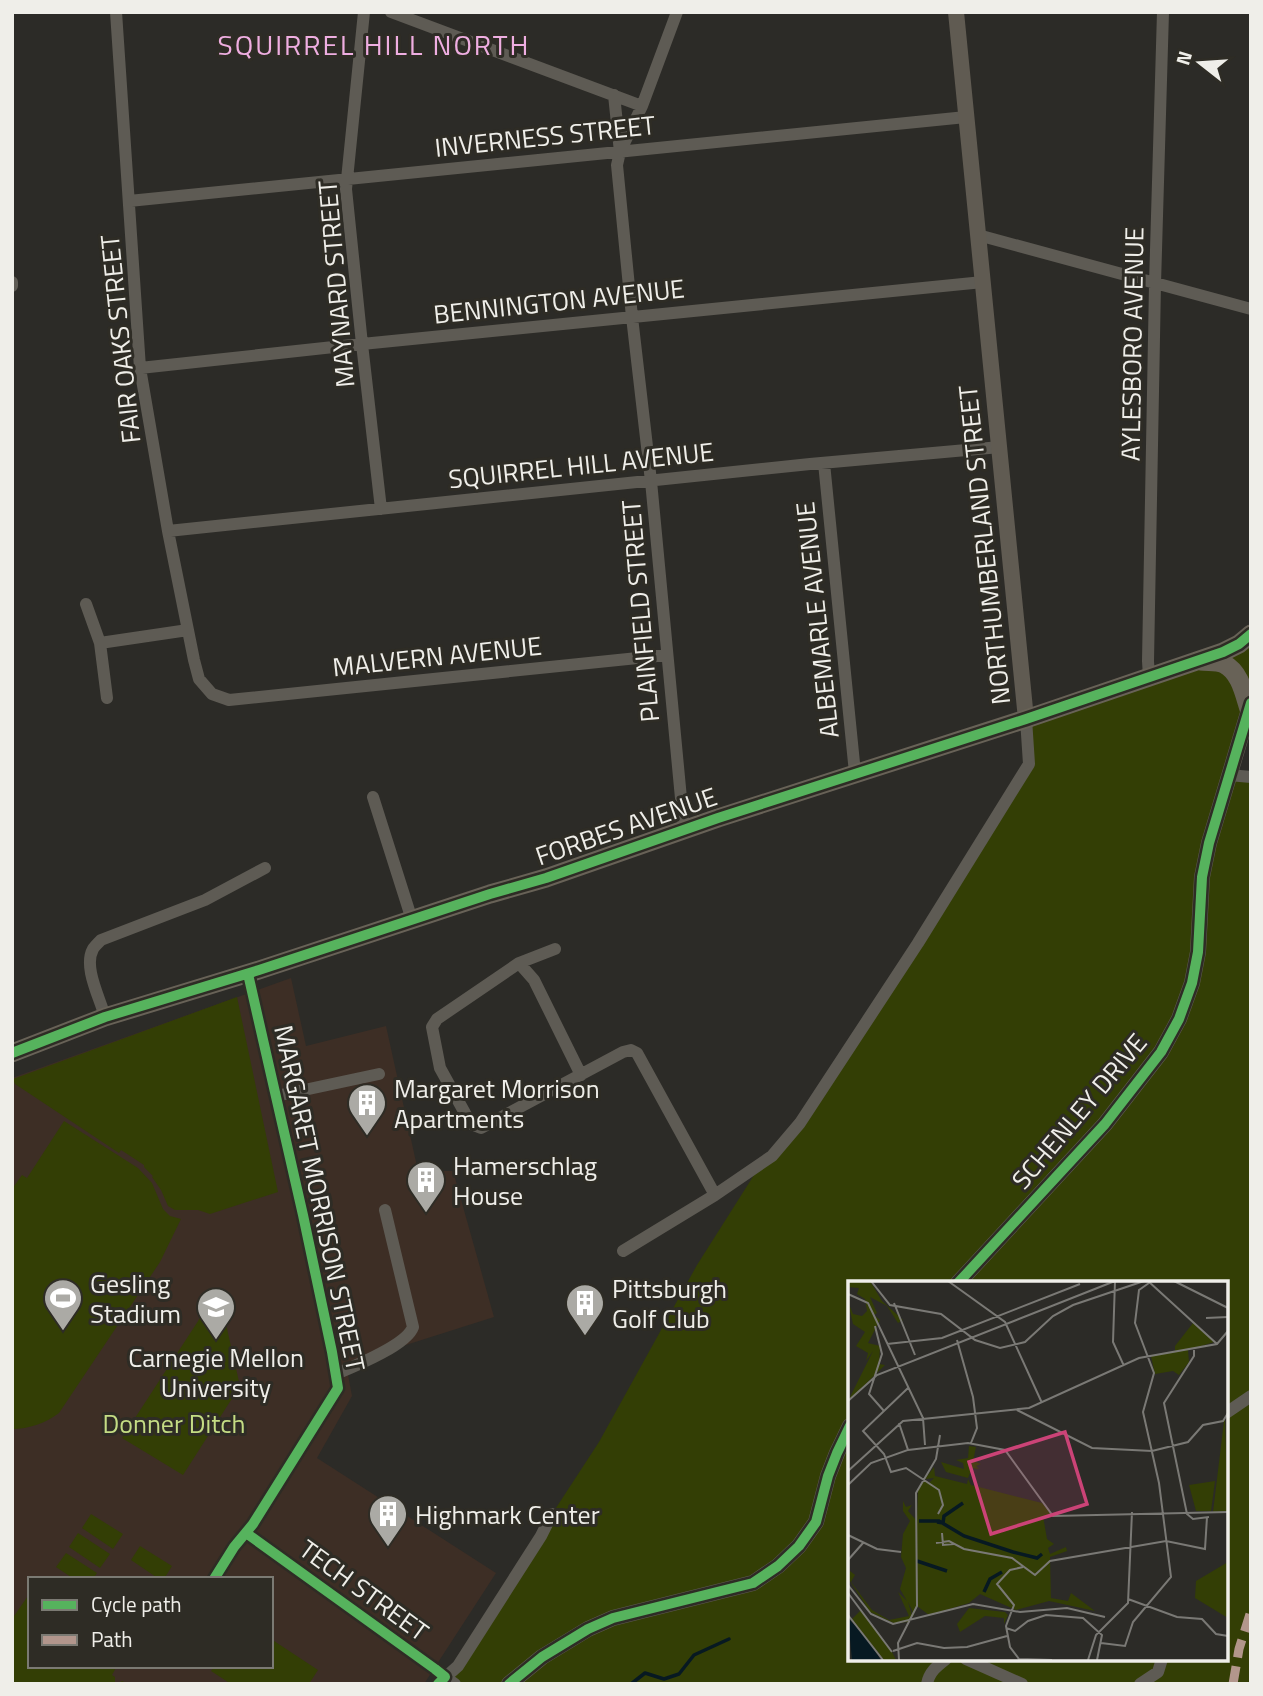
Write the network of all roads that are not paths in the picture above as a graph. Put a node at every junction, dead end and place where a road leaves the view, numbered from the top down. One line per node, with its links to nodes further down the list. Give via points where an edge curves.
1 (117, 12): 12 (street, FAIR OAKS STREET)
2 (363, 12): 11 (street, MAYNARD STREET)
3 (391, 12): 7 (street)
4 (677, 12): 8 (street)
5 (956, 12): 9 (street, NORTHUMBERLAND STREET)
6 (1163, 12): 15 (street, AYLESBORO AVENUE)
7 (614, 95): 8 (street); 10 (street, PLAINFIELD STREET)
8 (642, 106): 10 (street)
9 (966, 117): 10 (street, INVERNESS STREET); 13 (street, NORTHUMBERLAND STREET)
10 (620, 152): 11 (street, INVERNESS STREET); 17 (street, PLAINFIELD STREET, via 617,165)
11 (347, 179): 12 (street, INVERNESS STREET); 18 (street, MAYNARD STREET)
12 (129, 201): 19 (street, FAIR OAKS STREET)
13 (978, 235): 14 (street, NORTHUMBERLAND STREET); 15 (street)
14 (983, 282): 17 (street, BENNINGTON AVENUE); 20 (street, NORTHUMBERLAND STREET)
15 (1155, 284): 16 (street); 31 (street, AYLESBORO AVENUE)
16 (1251, 309)
17 (632, 317): 18 (street, BENNINGTON AVENUE); 22 (street, PLAINFIELD STREET)
18 (362, 344): 19 (street, BENNINGTON AVENUE); 23 (street, MAYNARD STREET)
19 (140, 368): 24 (street, FAIR OAKS STREET)
20 (1000, 447): 21 (street, SQUIRREL HILL AVENUE); 35 (street, NORTHUMBERLAND STREET)
21 (824, 463): 22 (street, SQUIRREL HILL AVENUE); 36 (street, ALBEMARLE AVENUE)
22 (651, 481): 23 (street, SQUIRREL HILL AVENUE); 29 (street, PLAINFIELD STREET)
23 (381, 509): 24 (street, SQUIRREL HILL AVENUE)
24 (168, 531): 26 (street, FAIR OAKS STREET)
25 (86, 604): 28 (street)
26 (188, 630): 28 (street); 32 (street, FAIR OAKS STREET, via 199,678)
27 (1251, 634): 30 (main road, FORBES AVENUE, via 1223,652)
28 (100, 643): 33 (street)
29 (667, 655): 32 (street, MALVERN AVENUE, via 229,700); 40 (street, PLAINFIELD STREET)
30 (1196, 661): 31 (main road, FORBES AVENUE); 34 (main road, via 1223,663 1232,670)
31 (1149, 677): 35 (main road, FORBES AVENUE)
32 (212, 694)
33 (107, 698)
34 (1250, 706): 37 (street, SCHENLEY DRIVE)
35 (1026, 719): 36 (main road, FORBES AVENUE); 51 (street, NORTHUMBERLAND STREET, via 1029,764 820,1094 772,1156)
36 (855, 773): 40 (main road, FORBES AVENUE)
37 (1229, 775): 38 (street); 54 (street, SCHENLEY DRIVE, via 1206,854 1192,983 1161,1052 1105,1124)
38 (1251, 778)
39 (373, 797): 42 (street)
40 (684, 830): 42 (main road, FORBES AVENUE)
41 (265, 868): 46 (street, via 205,901 102,940 94,948 90,968)
42 (412, 920): 45 (main road, FORBES AVENUE)
43 (555, 949): 44 (street)
44 (519, 963): 49 (street, via 534,980); 49 (street, via 432,1027 440,1068 471,1125 481,1128)
45 (248, 974): 46 (main road, FORBES AVENUE); 50 (street, MARGARET MORRISON STREET)
46 (105, 1017): 47 (main road, FORBES AVENUE)
47 (12, 1053)
48 (379, 1074): 50 (street)
49 (581, 1075): 51 (street, via 623,1052 637,1054)
50 (276, 1096): 55 (street, MARGARET MORRISON STREET)
51 (715, 1195): 53 (street, NORTHUMBERLAND STREET)
52 (385, 1210): 55 (street, via 411,1334)
53 (622, 1251)
54 (960, 1281)
55 (336, 1374): 60 (street, MARGARET MORRISON STREET, via 338,1388)
56 (1251, 1396): 57 (street)
57 (1228, 1412)
58 (848, 1430): 65 (street, via 828,1476 816,1522 778,1566 753,1583 613,1618 542,1657)
59 (552, 1514): 64 (street)
60 (246, 1534): 64 (street, TECH STREET)
61 (943, 1661): 66 (street)
62 (970, 1661): 67 (street)
63 (1161, 1661): 68 (street, via 1158,1672)
64 (446, 1682)
65 (509, 1684)
66 (927, 1684)
67 (1022, 1684)
68 (1140, 1684)

